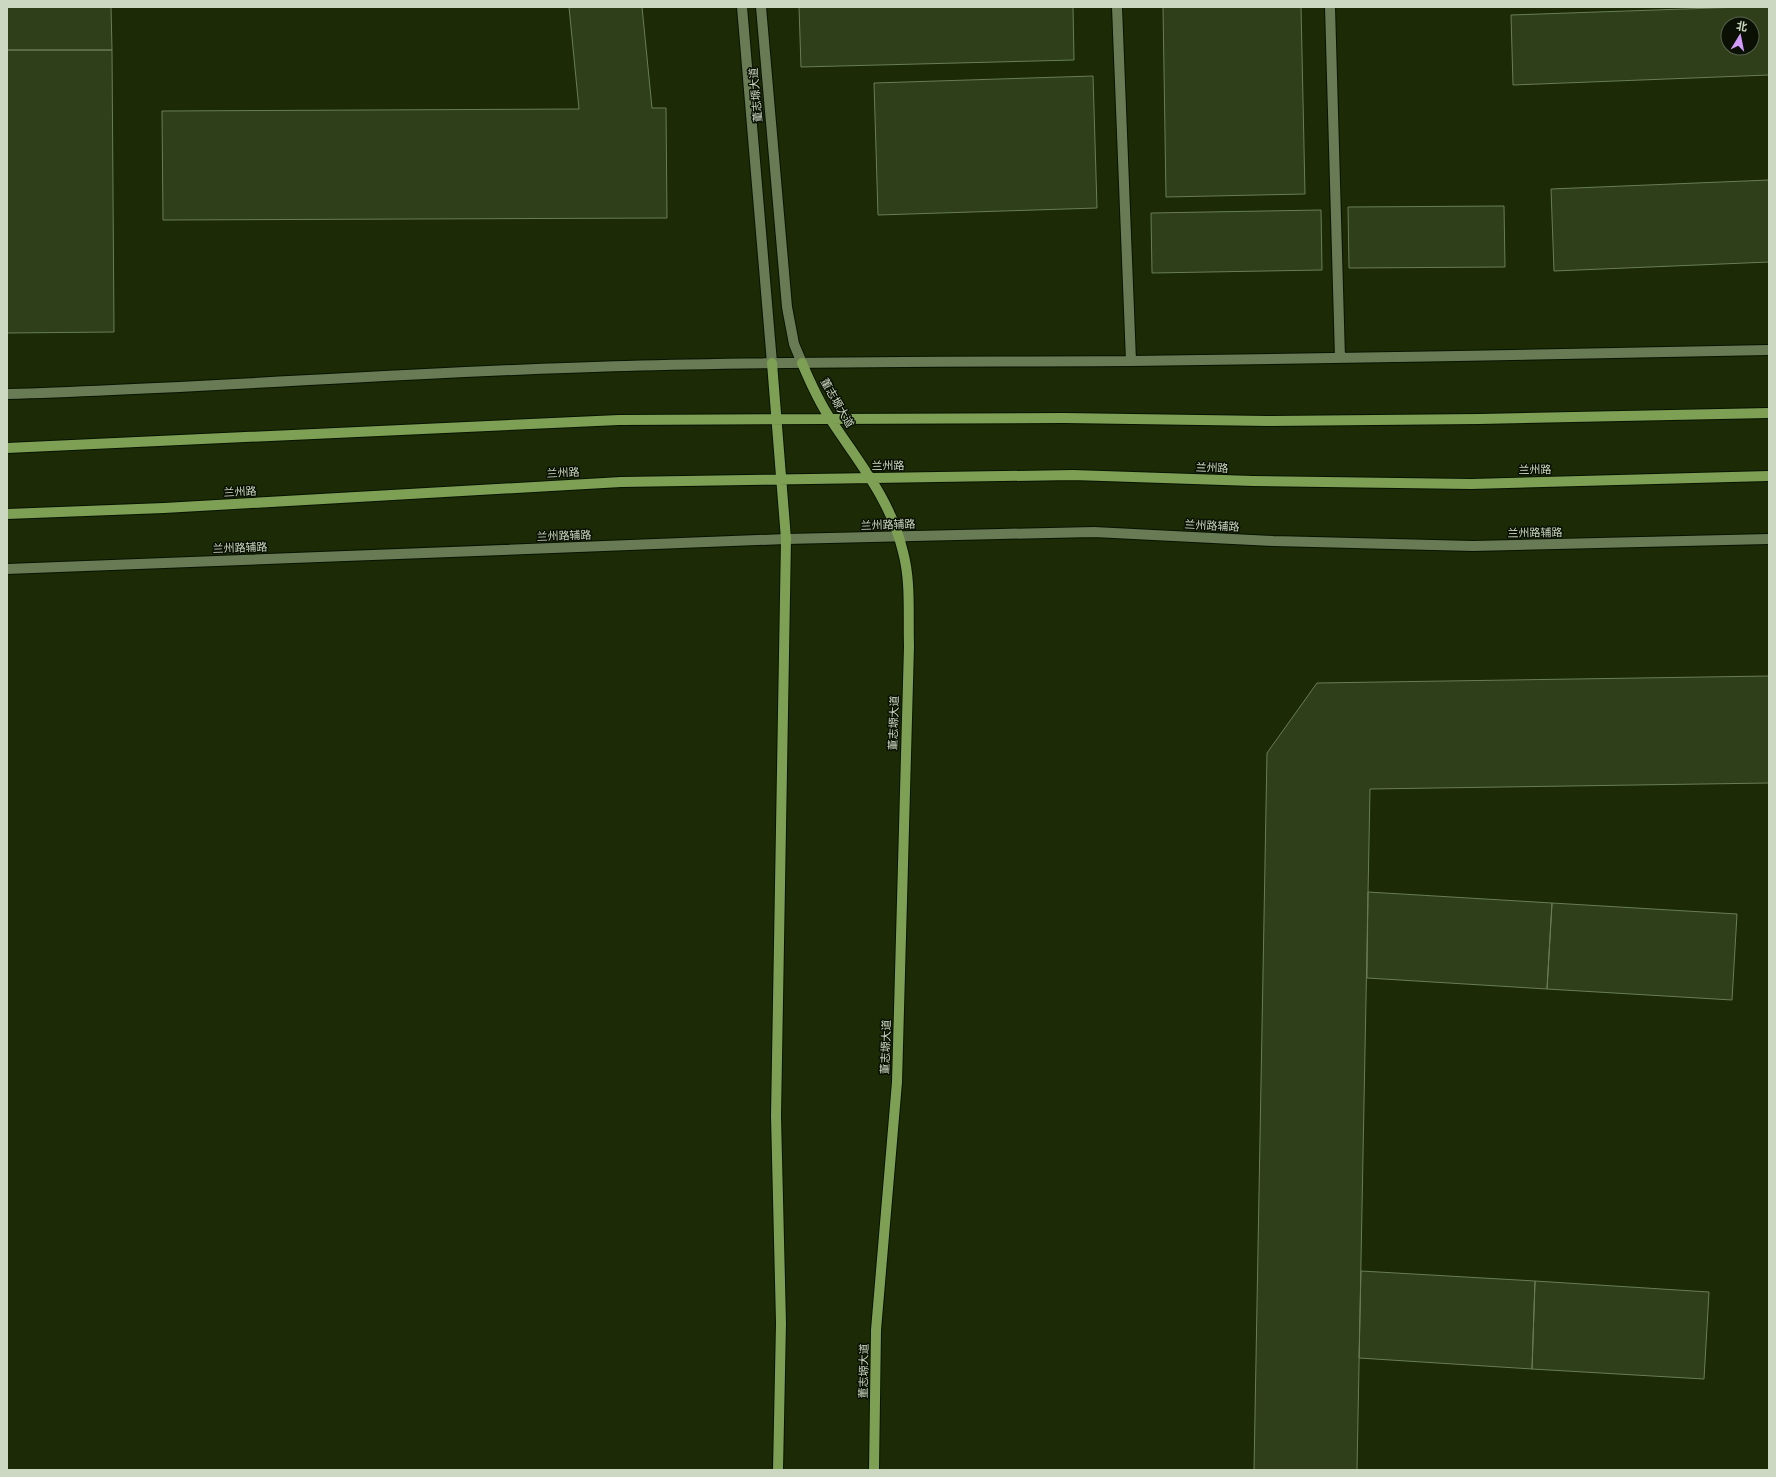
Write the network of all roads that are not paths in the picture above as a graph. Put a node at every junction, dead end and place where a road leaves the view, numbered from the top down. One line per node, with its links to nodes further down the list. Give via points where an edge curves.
1 (742, 7): 8 (street, 董志塬大道)
2 (761, 7): 9 (street, 董志塬大道, via 787,307 794,344)
3 (1117, 7): 7 (street)
4 (1330, 7): 6 (street)
5 (1769, 350): 6 (street)
6 (1340, 358): 7 (street)
7 (1131, 361): 9 (street)
8 (772, 363): 9 (street); 10 (street, via 383,375 151,390); 12 (main road, 董志塬大道)
9 (802, 363): 13 (main road, 董志塬大道)
10 (7, 394)
11 (1769, 413): 13 (main road, via 1464,420)
12 (776, 419): 13 (main road); 14 (main road, via 619,420); 17 (main road, 董志塬大道)
13 (830, 419): 16 (main road, 董志塬大道)
14 (7, 448)
15 (1769, 476): 16 (main road, 兰州路, via 1472,484 1073,475)
16 (872, 478): 17 (main road, 兰州路); 19 (main road, 董志塬大道, via 888,508)
17 (782, 480): 18 (main road, 兰州路, via 621,482 172,508); 20 (main road, 董志塬大道)
18 (7, 514)
19 (898, 537): 20 (street, 兰州路辅路); 21 (street, 兰州路辅路, via 1094,532 1273,541 1473,546); 24 (main road, 董志塬大道, via 903,552 907,585 908,669 897,1082 876,1330)
20 (786, 539): 22 (street, 兰州路辅路); 23 (main road, 董志塬大道, via 776,1116 780,1323)
21 (1769, 539)
22 (7, 569)
23 (778, 1470)
24 (874, 1470)

